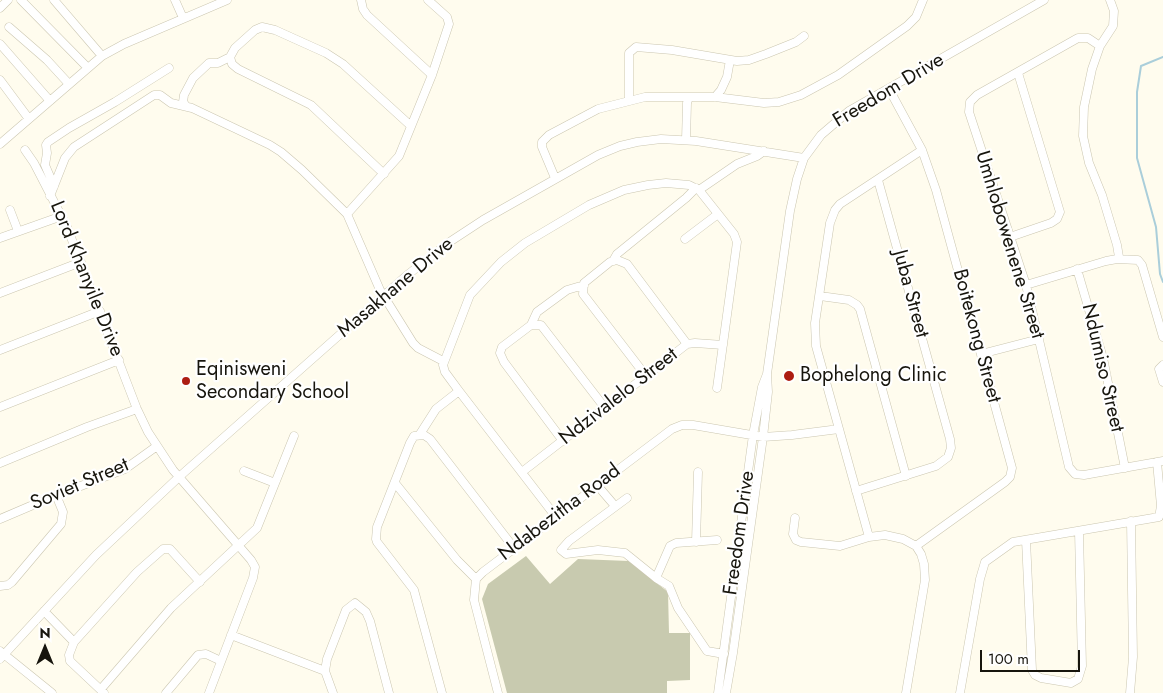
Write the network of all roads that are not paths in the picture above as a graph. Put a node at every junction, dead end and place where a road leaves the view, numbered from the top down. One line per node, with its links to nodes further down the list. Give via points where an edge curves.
1 (8, 0): 12 (street)
2 (21, 0): 21 (street)
3 (54, 0): 18 (street)
4 (175, 0): 13 (street)
5 (227, 0): 13 (street)
6 (361, 0): 24 (street, via 367,15)
7 (428, 0): 24 (street, via 449,24)
8 (923, 0): 29 (street, via 916,17 907,26 838,75 801,95 764,103)
9 (1044, 0): 11 (street, Freedom Drive)
10 (1110, 0): 17 (street, via 1114,26)
11 (1031, 3): 27 (street, Freedom Drive)
12 (0, 8)
13 (183, 18): 18 (street)
14 (10, 27): 26 (street)
15 (804, 36): 20 (street, via 749,60)
16 (0, 44): 30 (street)
17 (1100, 46): 23 (street, Umhlobowenene Street, via 1088,38 1080,38); 55 (street, via 1085,102 1084,143 1113,230 1119,252)
18 (102, 56): 21 (street)
19 (230, 57): 32 (street, via 209,63 193,78 184,95); 34 (street, via 255,30 275,30 326,53 342,64); 41 (street, via 238,69 312,107)
20 (730, 60): 29 (street, via 727,77); 31 (street, via 636,47 629,53)
21 (88, 68): 26 (street)
22 (169, 68): 44 (street, via 48,142 45,165)
23 (1018, 73): 52 (street, Umhlobowenene Street, via 977,95 968,106); 52 (street, via 1060,212 1052,223)
24 (432, 75): 34 (street)
25 (0, 80): 33 (street)
26 (69, 84): 30 (street)
27 (889, 88): 38 (street, Boitekong Street); 40 (street, Freedom Drive, via 840,117)
28 (689, 97): 29 (street); 31 (street, via 645,97); 35 (street)
29 (716, 97)
30 (50, 101): 33 (street)
31 (629, 101): 42 (street, via 598,109 544,140 542,147)
32 (186, 106): 44 (street, Lord Khanyile Drive, via 171,103 159,94 154,95 74,147); 48 (street, Lord Khanyile Drive, via 281,152)
33 (29, 119): 36 (street)
34 (411, 126): 41 (street, via 399,156)
35 (686, 140): 39 (street, Masakhane Drive); 42 (street, Masakhane Drive, via 654,140 620,146 598,154)
36 (0, 144)
37 (25, 150): 46 (street)
38 (922, 150): 43 (street); 71 (street, Boitekong Street)
39 (764, 151): 40 (street, Masakhane Drive); 45 (street)
40 (804, 158): 75 (street, Freedom Drive, via 790,212)
41 (384, 174): 48 (street)
42 (555, 178): 62 (street, Masakhane Drive, via 451,241)
43 (878, 180): 63 (street, via 835,210 830,223); 96 (street, Juba Street, via 951,443 950,455 943,462)
44 (54, 186): 46 (street, Lord Khanyile Drive)
45 (697, 189): 49 (street); 56 (street, via 617,254); 73 (street, via 666,183 624,190 525,243 501,262 470,295)
46 (50, 196): 50 (street, Lord Khanyile Drive)
47 (10, 210): 51 (street)
48 (347, 214): 62 (street, Lord Khanyile Drive)
49 (718, 214): 54 (street); 69 (street, via 734,234 738,245)
50 (62, 216): 51 (street); 57 (street, Lord Khanyile Drive)
51 (18, 231): 53 (street)
52 (1010, 237): 60 (street, Umhlobowenene Street)
53 (0, 238)
54 (685, 239)
55 (1117, 259): 58 (street); 66 (street, via 1141,263)
56 (613, 261): 59 (street); 68 (street, via 627,264)
57 (81, 262): 61 (street); 64 (street, Lord Khanyile Drive)
58 (1077, 270): 60 (street); 92 (street, Ndumiso Street, via 1103,358)
59 (584, 285): 65 (street, via 567,290 537,312); 76 (street, via 585,298)
60 (1026, 286): 67 (street, Umhlobowenene Street)
61 (0, 293)
62 (384, 296): 73 (street, Lord Khanyile Drive, via 416,346); 97 (street, Masakhane Drive)
63 (820, 296): 83 (street, via 815,341); 96 (street, via 849,300 860,309)
64 (100, 311): 70 (street); 72 (street, Lord Khanyile Drive)
65 (531, 325): 81 (street, via 543,327); 88 (street, via 502,347 500,356)
66 (1163, 337)
67 (1039, 339): 71 (street); 92 (street, Umhlobowenene Street, via 1070,469 1081,475)
68 (687, 344): 69 (street, Ndzivalelo Street); 76 (street, Ndzivalelo Street)
69 (723, 346): 78 (street)
70 (0, 350)
71 (981, 354): 115 (street, Boitekong Street, via 1012,472 1005,482)
72 (119, 360): 80 (street); 82 (street, Lord Khanyile Drive)
73 (443, 361): 79 (street, via 444,370)
74 (1163, 365): 77 (street, via 1160,369)
75 (766, 374): 85 (street, Freedom Drive); 87 (street, Freedom Drive, via 768,392)
76 (646, 376): 81 (street, Ndzivalelo Street)
77 (1163, 382)
78 (717, 388)
79 (459, 391): 84 (street, via 436,409); 94 (street)
80 (0, 407)
81 (605, 408): 88 (street, Ndzivalelo Street)
82 (137, 409): 89 (street, Lord Khanyile Drive); 91 (street)
83 (839, 429): 87 (street, Ndabezitha Road); 101 (street)
84 (420, 434): 99 (street, via 412,439); 116 (street, via 430,439)
85 (753, 435): 87 (street, Ndabezitha Road); 100 (street, Ndabezitha Road, via 693,425 676,427); 124 (street, Freedom Drive)
86 (294, 436): 98 (street)
87 (763, 437): 137 (street, Freedom Drive)
88 (563, 441): 94 (street, Ndzivalelo Street)
89 (157, 446): 97 (street, Lord Khanyile Drive); 102 (street, Soviet Street, via 126,469)
90 (1160, 461): 92 (street, Umhlobowenene Street); 108 (street, via 1160,514 1155,518)
91 (0, 463)
92 (1125, 468)
93 (244, 471): 98 (street)
94 (522, 472): 105 (street)
95 (698, 472): 113 (street)
96 (906, 476): 101 (street, Juba Street)
97 (179, 477): 114 (street, Lord Khanyile Drive); 121 (street, Masakhane Drive, via 102,549)
98 (275, 483): 114 (street, via 258,527)
99 (395, 483): 118 (street); 134 (street, via 377,527 376,539 414,590)
100 (597, 485): 104 (street); 105 (street, Ndabezitha Road)
101 (856, 491): 110 (street)
102 (56, 495): 107 (street, Soviet Street); 120 (street, via 63,512 61,524 12,582)
103 (627, 498): 104 (street)
104 (615, 506): 117 (street, via 561,550 568,554 598,550 622,552)
105 (556, 517): 116 (street, Ndabezitha Road)
106 (795, 518): 110 (street, via 793,534 800,542 840,546)
107 (0, 519)
108 (1131, 521): 109 (street); 140 (street, via 1133,657)
109 (1079, 531): 112 (street); 112 (street, via 1082,666 1078,679 1071,683 1041,678 1032,670)
110 (869, 537): 115 (street, via 891,536)
111 (717, 540): 113 (street)
112 (1026, 540): 139 (street, via 1009,544 984,565)
113 (696, 542): 117 (street, via 669,546)
114 (238, 546): 119 (street); 122 (street, Lord Khanyile Drive, via 252,562 255,571)
115 (916, 546): 138 (street, via 924,560 925,580)
116 (514, 548): 118 (street, Ndabezitha Road)
117 (656, 578): 124 (street, via 670,588 678,608 707,651)
118 (476, 579): 135 (street, via 474,600)
119 (200, 582): 123 (street, via 170,549 163,549 137,572); 128 (street, via 171,608)
120 (0, 586)
121 (44, 611): 123 (street); 125 (street, Masakhane Drive)
122 (231, 635): 126 (street, Lord Khanyile Drive); 127 (street)
123 (74, 642): 128 (street, via 70,661)
124 (724, 654): 136 (street, Freedom Drive)
125 (2, 655): 129 (street)
126 (221, 660): 130 (street, via 206,654 198,655); 131 (street, Lord Khanyile Drive)
127 (325, 671): 132 (street); 133 (street, via 346,610 351,604 357,604 370,621)
128 (102, 691)
129 (52, 693)
130 (166, 693)
131 (209, 693)
132 (332, 693)
133 (389, 693)
134 (442, 693)
135 (498, 693)
136 (718, 693)
137 (726, 693)
138 (906, 693)
139 (960, 693)
140 (1130, 693)

